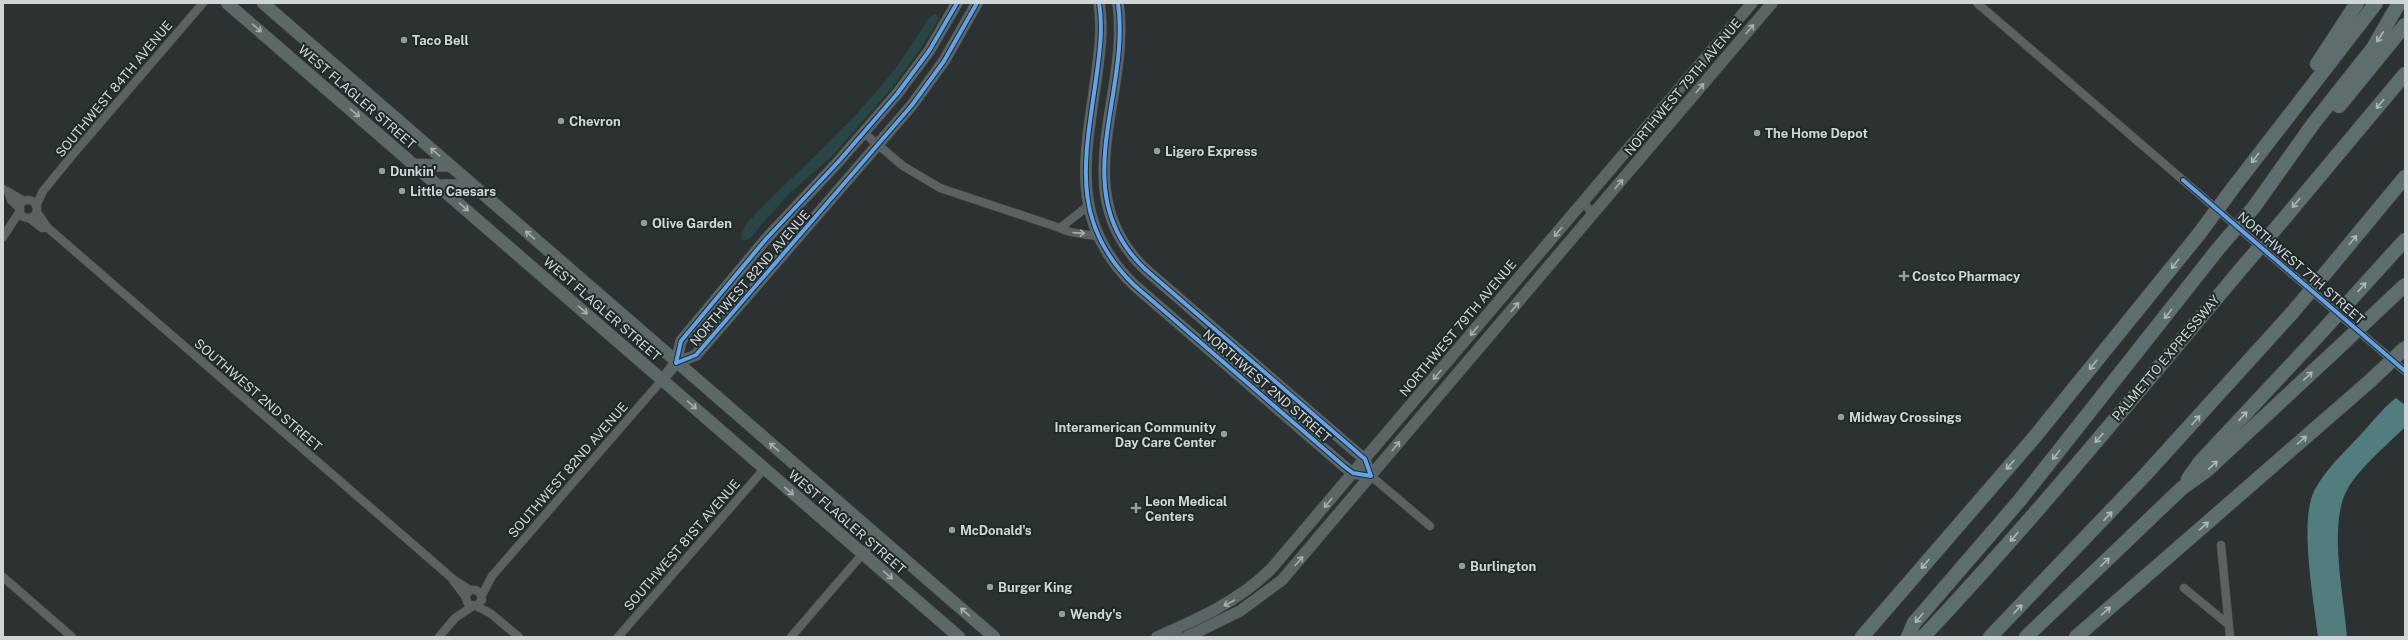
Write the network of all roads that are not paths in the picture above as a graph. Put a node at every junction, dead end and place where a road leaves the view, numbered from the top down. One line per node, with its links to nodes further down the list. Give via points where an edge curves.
1 (203, 3): 24 (street, SOUTHWEST 84TH AVENUE)
2 (227, 3): 19 (main road, WEST FLAGLER STREET, one-way to 19)
3 (263, 3): 20 (main road, WEST FLAGLER STREET, one-way to 3)
4 (956, 3): 17 (street, NORTHWEST 82ND AVENUE, via 919,66)
5 (977, 3): 18 (street, NORTHWEST 82ND AVENUE, via 935,75)
6 (1099, 3): 28 (street, NORTHWEST 2ND STREET, via 1100,39 1084,172)
7 (1118, 3): 45 (street, NORTHWEST 2ND STREET, via 1119,38 1103,176 1106,204 1115,230 1128,251 1145,269)
8 (1752, 3): 27 (street, NORTHWEST 79TH AVENUE)
9 (1772, 3): 32 (street, NORTHWEST 79TH AVENUE, one-way to 9)
10 (1977, 3): 43 (street, NORTHWEST 7TH STREET)
11 (2357, 3): 16 (highway, via 2292,101)
12 (2376, 3): 16 (highway)
13 (2399, 3): 29 (highway, one-way to 29, via 2373,48 2313,124)
14 (2405, 25): 29 (highway)
15 (2405, 74): 76 (highway, PALMETTO EXPRESSWAY, one-way to 76, bridge, via 2065,478)
16 (2277, 129): 74 (highway, one-way to 74, bridge, via 2199,234 2033,439)
17 (864, 133): 18 (street); 42 (street, NORTHWEST 82ND AVENUE, via 766,239 681,341)
18 (878, 145): 35 (street, via 912,172 944,190); 42 (street, NORTHWEST 82ND AVENUE, via 696,356)
19 (415, 165): 20 (main road); 22 (main road, WEST FLAGLER STREET)
20 (450, 165): 23 (main road, WEST FLAGLER STREET)
21 (2405, 177): 77 (highway, one-way to 21, bridge, via 2166,453 2292,313)
22 (439, 186): 23 (main road, via 449,184 462,188); 44 (main road, WEST FLAGLER STREET, one-way to 44)
23 (475, 187): 42 (main road, WEST FLAGLER STREET, one-way to 23)
24 (44, 191): 26 (street, SOUTHWEST 84TH AVENUE); 30 (street, SOUTHWEST 84TH AVENUE)
25 (6, 192): 26 (street); 31 (street)
26 (26, 201): 30 (street); 31 (street, SOUTHWEST 84TH AVENUE)
27 (1583, 202): 32 (street); 45 (street, NORTHWEST 79TH AVENUE, one-way to 45)
28 (1088, 206): 35 (street); 38 (street, NORTHWEST 2ND STREET)
29 (2254, 206): 75 (highway, one-way to 75, bridge, via 2038,478 1914,623)
30 (37, 209): 33 (street, SOUTHWEST 84TH AVENUE); 34 (street, SOUTHWEST 2ND STREET)
31 (20, 210): 33 (street); 36 (street, SOUTHWEST 84TH AVENUE)
32 (1593, 214): 48 (street, NORTHWEST 79TH AVENUE, one-way to 32)
33 (28, 218): 34 (street, SOUTHWEST 2ND STREET, via 42,228); 36 (street, SOUTHWEST 84TH AVENUE)
34 (48, 228): 57 (street, SOUTHWEST 2ND STREET)
35 (1060, 228): 38 (street, one-way to 38, via 1067,232)
36 (10, 229): 37 (street, SOUTHWEST 84TH AVENUE)
37 (3, 237)
38 (1099, 237): 47 (street, NORTHWEST 2ND STREET, via 1116,265 1134,285)
39 (2405, 240): 49 (highway, one-way to 39, bridge, via 2200,462)
40 (2405, 285): 49 (highway, one-way to 40, bridge, via 2206,471)
41 (2405, 348): 79 (highway, one-way to 41, bridge)
42 (676, 363): 44 (street, NORTHWEST 82ND AVENUE); 51 (main road, WEST FLAGLER STREET, one-way to 42)
43 (2405, 371)
44 (662, 380): 46 (main road, WEST FLAGLER STREET, one-way to 46); 54 (street, SOUTHWEST 82ND AVENUE)
45 (1365, 459): 47 (street, NORTHWEST 79TH AVENUE); 48 (street, NORTHWEST 2ND STREET)
46 (764, 469): 53 (main road, WEST FLAGLER STREET, one-way to 53); 68 (street, SOUTHWEST 81ST AVENUE)
47 (1353, 473): 48 (street); 63 (street, NORTHWEST 79TH AVENUE, one-way to 63, via 1252,588)
48 (1371, 476): 50 (street); 64 (street, NORTHWEST 79TH AVENUE, one-way to 48, via 1240,611 1278,583)
49 (2182, 488): 78 (highway, one-way to 49)
50 (1430, 526)
51 (877, 537): 53 (street); 71 (main road, WEST FLAGLER STREET, one-way to 51)
52 (2221, 545): 62 (street)
53 (863, 554): 69 (street); 70 (main road, WEST FLAGLER STREET, one-way to 70)
54 (492, 576): 57 (street, SOUTHWEST 82ND AVENUE); 58 (street, SOUTHWEST 82ND AVENUE)
55 (3, 577): 65 (street)
56 (2184, 588): 62 (street)
57 (469, 594): 58 (street, via 478,591); 59 (street, via 468,604); 61 (street, SOUTHWEST 82ND AVENUE)
58 (482, 596): 59 (street, via 480,603); 60 (street)
59 (474, 606): 60 (street); 61 (street, SOUTHWEST 82ND AVENUE)
60 (490, 613): 67 (street)
61 (455, 618): 66 (street, SOUTHWEST 82ND AVENUE)
62 (2229, 625): 80 (street)
63 (1178, 633): 72 (street, NORTHWEST 79TH AVENUE)
64 (1199, 634): 73 (street, NORTHWEST 79TH AVENUE)
65 (72, 637)
66 (439, 637)
67 (519, 637)
68 (618, 637)
69 (792, 637)
70 (959, 637)
71 (994, 637)
72 (1157, 637)
73 (1187, 637)
74 (1862, 637)
75 (1908, 637)
76 (1923, 637)
77 (1990, 637)
78 (2026, 637)
79 (2076, 637)
80 (2230, 637)

